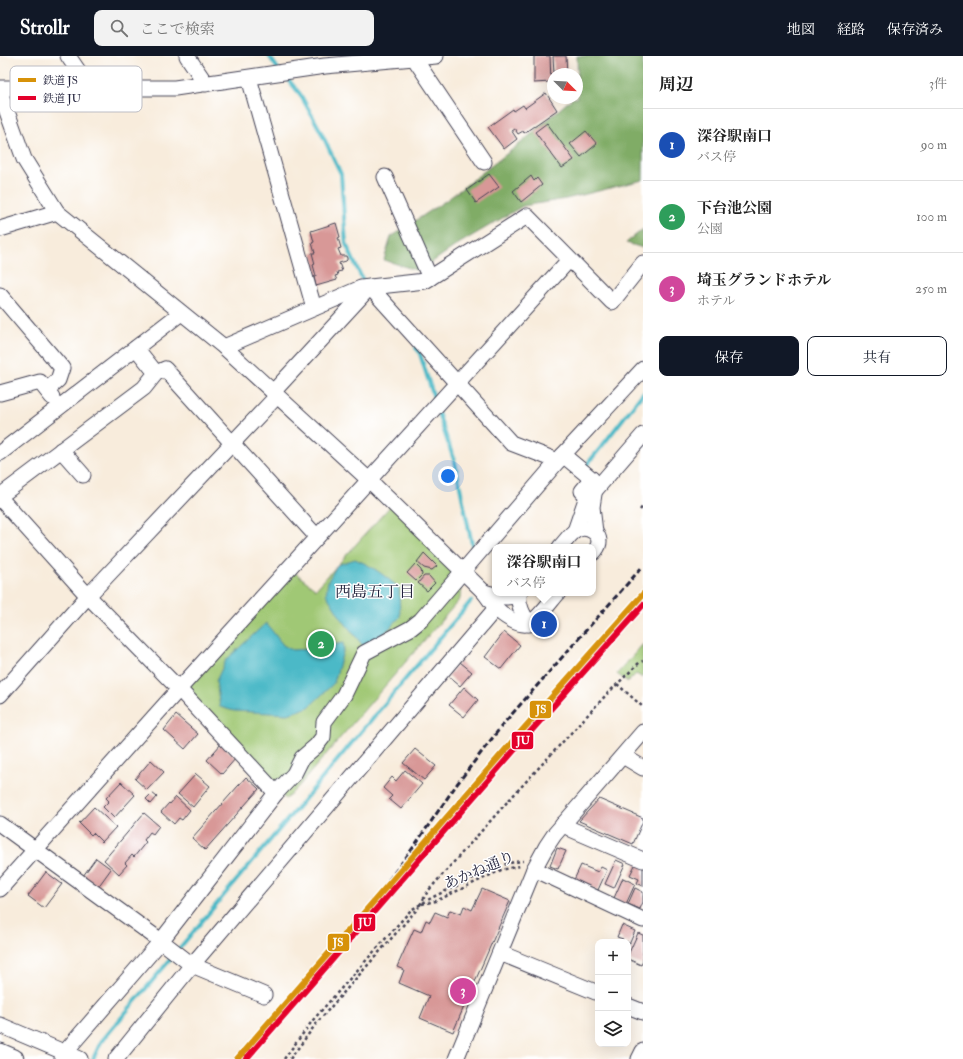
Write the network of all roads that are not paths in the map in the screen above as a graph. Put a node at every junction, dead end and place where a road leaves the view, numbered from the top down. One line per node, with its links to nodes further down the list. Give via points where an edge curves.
1 (68, 56): 6 (street)
2 (187, 56): 8 (street)
3 (436, 56): 4 (street)
4 (414, 58): 5 (street); 11 (street)
5 (344, 60): 7 (street, via 325,66)
6 (75, 66)
7 (249, 78): 8 (street); 20 (street)
8 (206, 84): 9 (street, via 175,88)
9 (142, 88)
10 (0, 92): 13 (street, via 24,158)
11 (484, 162)
12 (385, 177): 17 (street)
13 (57, 212): 14 (street); 21 (street)
14 (0, 229)
15 (570, 260): 16 (street, via 612,302); 17 (street, via 527,216); 26 (street)
16 (643, 263)
17 (430, 278): 18 (street, via 425,282)
18 (370, 286): 20 (street); 26 (street); 29 (street)
19 (0, 295): 27 (street, via 62,368 58,380)
20 (314, 308): 22 (street)
21 (181, 313): 22 (street); 23 (street)
22 (224, 347): 29 (street)
23 (136, 348): 25 (street); 30 (street)
24 (643, 369): 35 (street)
25 (156, 373): 32 (street, via 165,369); 33 (street, via 144,388)
26 (457, 383): 35 (street, via 511,443); 37 (street)
27 (47, 390): 28 (street, via 40,382); 30 (street)
28 (0, 393)
29 (275, 394): 32 (street); 37 (street)
30 (60, 407): 34 (street)
31 (643, 436): 38 (street)
32 (231, 444): 42 (street); 46 (street)
33 (61, 450): 36 (street); 39 (street)
34 (0, 453)
35 (561, 458): 38 (street, via 592,479 582,491 585,494 595,482); 45 (street)
36 (83, 475)
37 (369, 480): 42 (street); 45 (street)
38 (597, 490): 40 (street, via 585,502); 41 (street, via 592,507)
39 (0, 497): 46 (street)
40 (575, 531): 41 (street, via 585,528); 43 (street)
41 (595, 532): 44 (street, via 599,539)
42 (318, 537): 52 (street)
43 (563, 544)
44 (596, 550)
45 (462, 571): 50 (street); 57 (street, via 421,620 364,653 344,695 324,722 323,737 302,758 294,774)
46 (88, 596): 52 (street); 53 (street)
47 (513, 596): 50 (street)
48 (519, 596): 51 (street, via 519,606)
49 (555, 596): 51 (street)
50 (492, 599): 51 (street, via 516,622 522,625); 67 (street)
51 (529, 624)
52 (179, 689): 57 (street); 60 (street)
53 (0, 695)
54 (643, 732): 55 (street)
55 (623, 756): 56 (street); 59 (street)
56 (643, 768)
57 (276, 793): 65 (street)
58 (0, 824): 60 (street)
59 (563, 824): 61 (street); 62 (street)
60 (36, 849): 63 (street); 65 (street)
61 (643, 860)
62 (530, 865): 64 (street); 66 (street)
63 (0, 889)
64 (643, 920)
65 (161, 941): 67 (street); 75 (street)
66 (500, 953): 68 (street); 79 (street)
67 (190, 964): 69 (street); 78 (street)
68 (595, 993)
69 (264, 995)
70 (631, 1007): 71 (street)
71 (643, 1012)
72 (0, 1025): 75 (street)
73 (643, 1051): 80 (street)
74 (0, 1053): 76 (main road)
75 (64, 1056): 77 (street)
76 (14, 1059)
77 (80, 1059)
78 (116, 1059)
79 (456, 1059)
80 (639, 1059)

